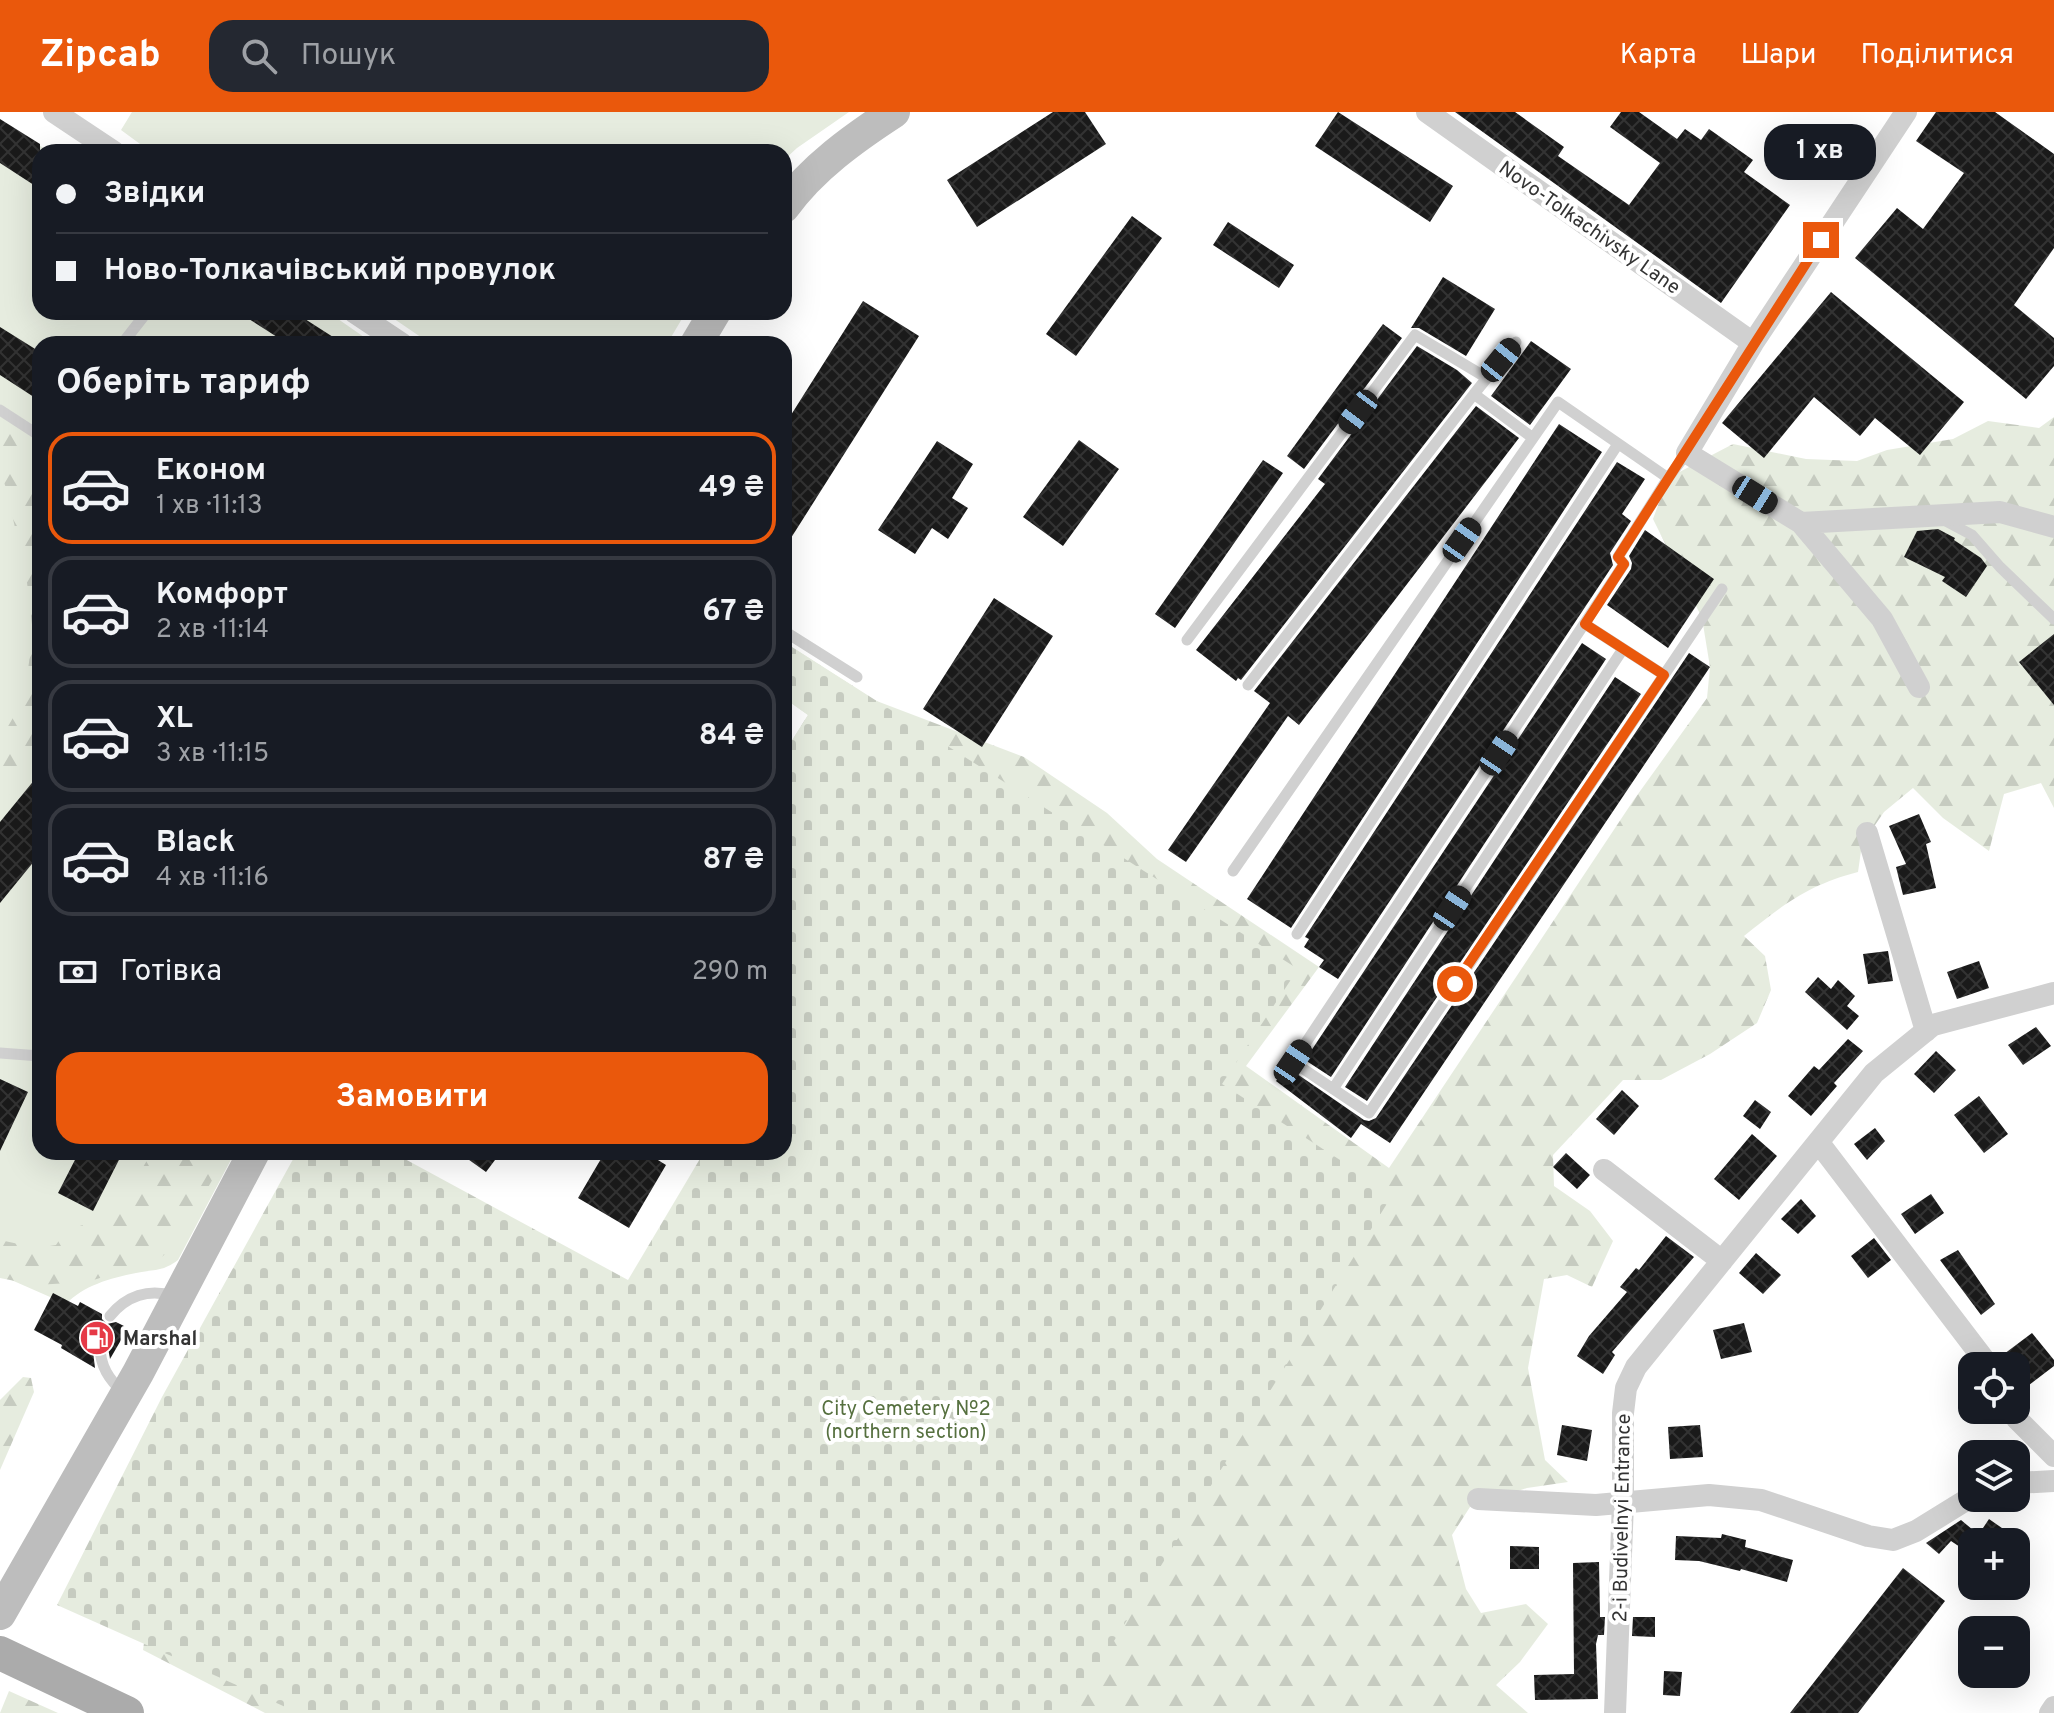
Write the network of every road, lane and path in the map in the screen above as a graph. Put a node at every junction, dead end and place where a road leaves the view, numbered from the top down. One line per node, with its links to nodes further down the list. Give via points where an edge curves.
1 (54, 112): 5 (street)
2 (894, 112): 6 (street, via 861,133)
3 (1427, 112): 12 (street, Novo-Tolkachivsky Lane)
4 (1906, 112): 12 (street)
5 (102, 144)
6 (792, 195)
7 (141, 320): 9 (lane)
8 (366, 320): 10 (street)
9 (128, 336)
10 (390, 336)
11 (1516, 342): 13 (lane)
12 (1753, 343): 19 (street)
13 (1487, 378): 14 (lane); 28 (lane, via 1415,335)
14 (1474, 394): 17 (lane); 32 (lane)
15 (0, 410): 16 (lane)
16 (32, 431)
17 (1533, 438): 18 (lane, via 1558,402); 35 (lane)
18 (1618, 444): 20 (lane); 36 (lane)
19 (1687, 453): 20 (lane); 22 (street)
20 (1668, 478): 26 (lane, via 1618,557 1624,564)
21 (1934, 514): 22 (street); 23 (street, via 2000,512); 25 (lane, via 1972,535)
22 (1801, 523): 33 (street, via 1882,619)
23 (2054, 527)
24 (1722, 589): 30 (lane)
25 (2054, 619)
26 (1585, 624): 29 (lane); 41 (lane, via 1293,1062)
27 (792, 636): 31 (lane)
28 (1187, 640)
29 (1623, 649): 30 (lane); 41 (lane)
30 (1664, 675): 41 (lane, via 1369,1113)
31 (857, 677)
32 (1248, 685)
33 (1919, 687)
34 (1867, 833): 38 (street)
35 (1233, 871)
36 (1297, 934)
37 (2054, 993): 38 (street, 2-i Budivelnyi Entrance)
38 (1926, 1031): 42 (street, 2-i Budivelnyi Entrance, via 1874,1073)
39 (0, 1053): 40 (lane)
40 (32, 1055)
41 (1333, 1089)
42 (1819, 1143): 45 (street, 2-i Budivelnyi Entrance); 49 (street)
43 (250, 1160): 46 (street)
44 (1604, 1170): 45 (street)
45 (1722, 1261): 56 (street, 2-i Budivelnyi Entrance, via 1636,1367 1626,1388)
46 (178, 1297): 47 (lane, via 138,1295); 50 (street)
47 (110, 1316)
48 (100, 1346): 50 (lane, via 108,1376)
49 (1978, 1352)
50 (126, 1394): 58 (street)
51 (2022, 1424): 52 (street)
52 (2054, 1456)
53 (2054, 1481): 54 (street)
54 (2030, 1482)
55 (1478, 1499): 56 (street)
56 (1623, 1502): 57 (street, via 1709,1495 1761,1500 1893,1540); 62 (street, 2-i Budivelnyi Entrance)
57 (1958, 1505)
58 (0, 1614)
59 (0, 1653): 61 (main road)
60 (2054, 1707): 63 (street)
61 (127, 1713)
62 (1615, 1713)
63 (2050, 1713)

